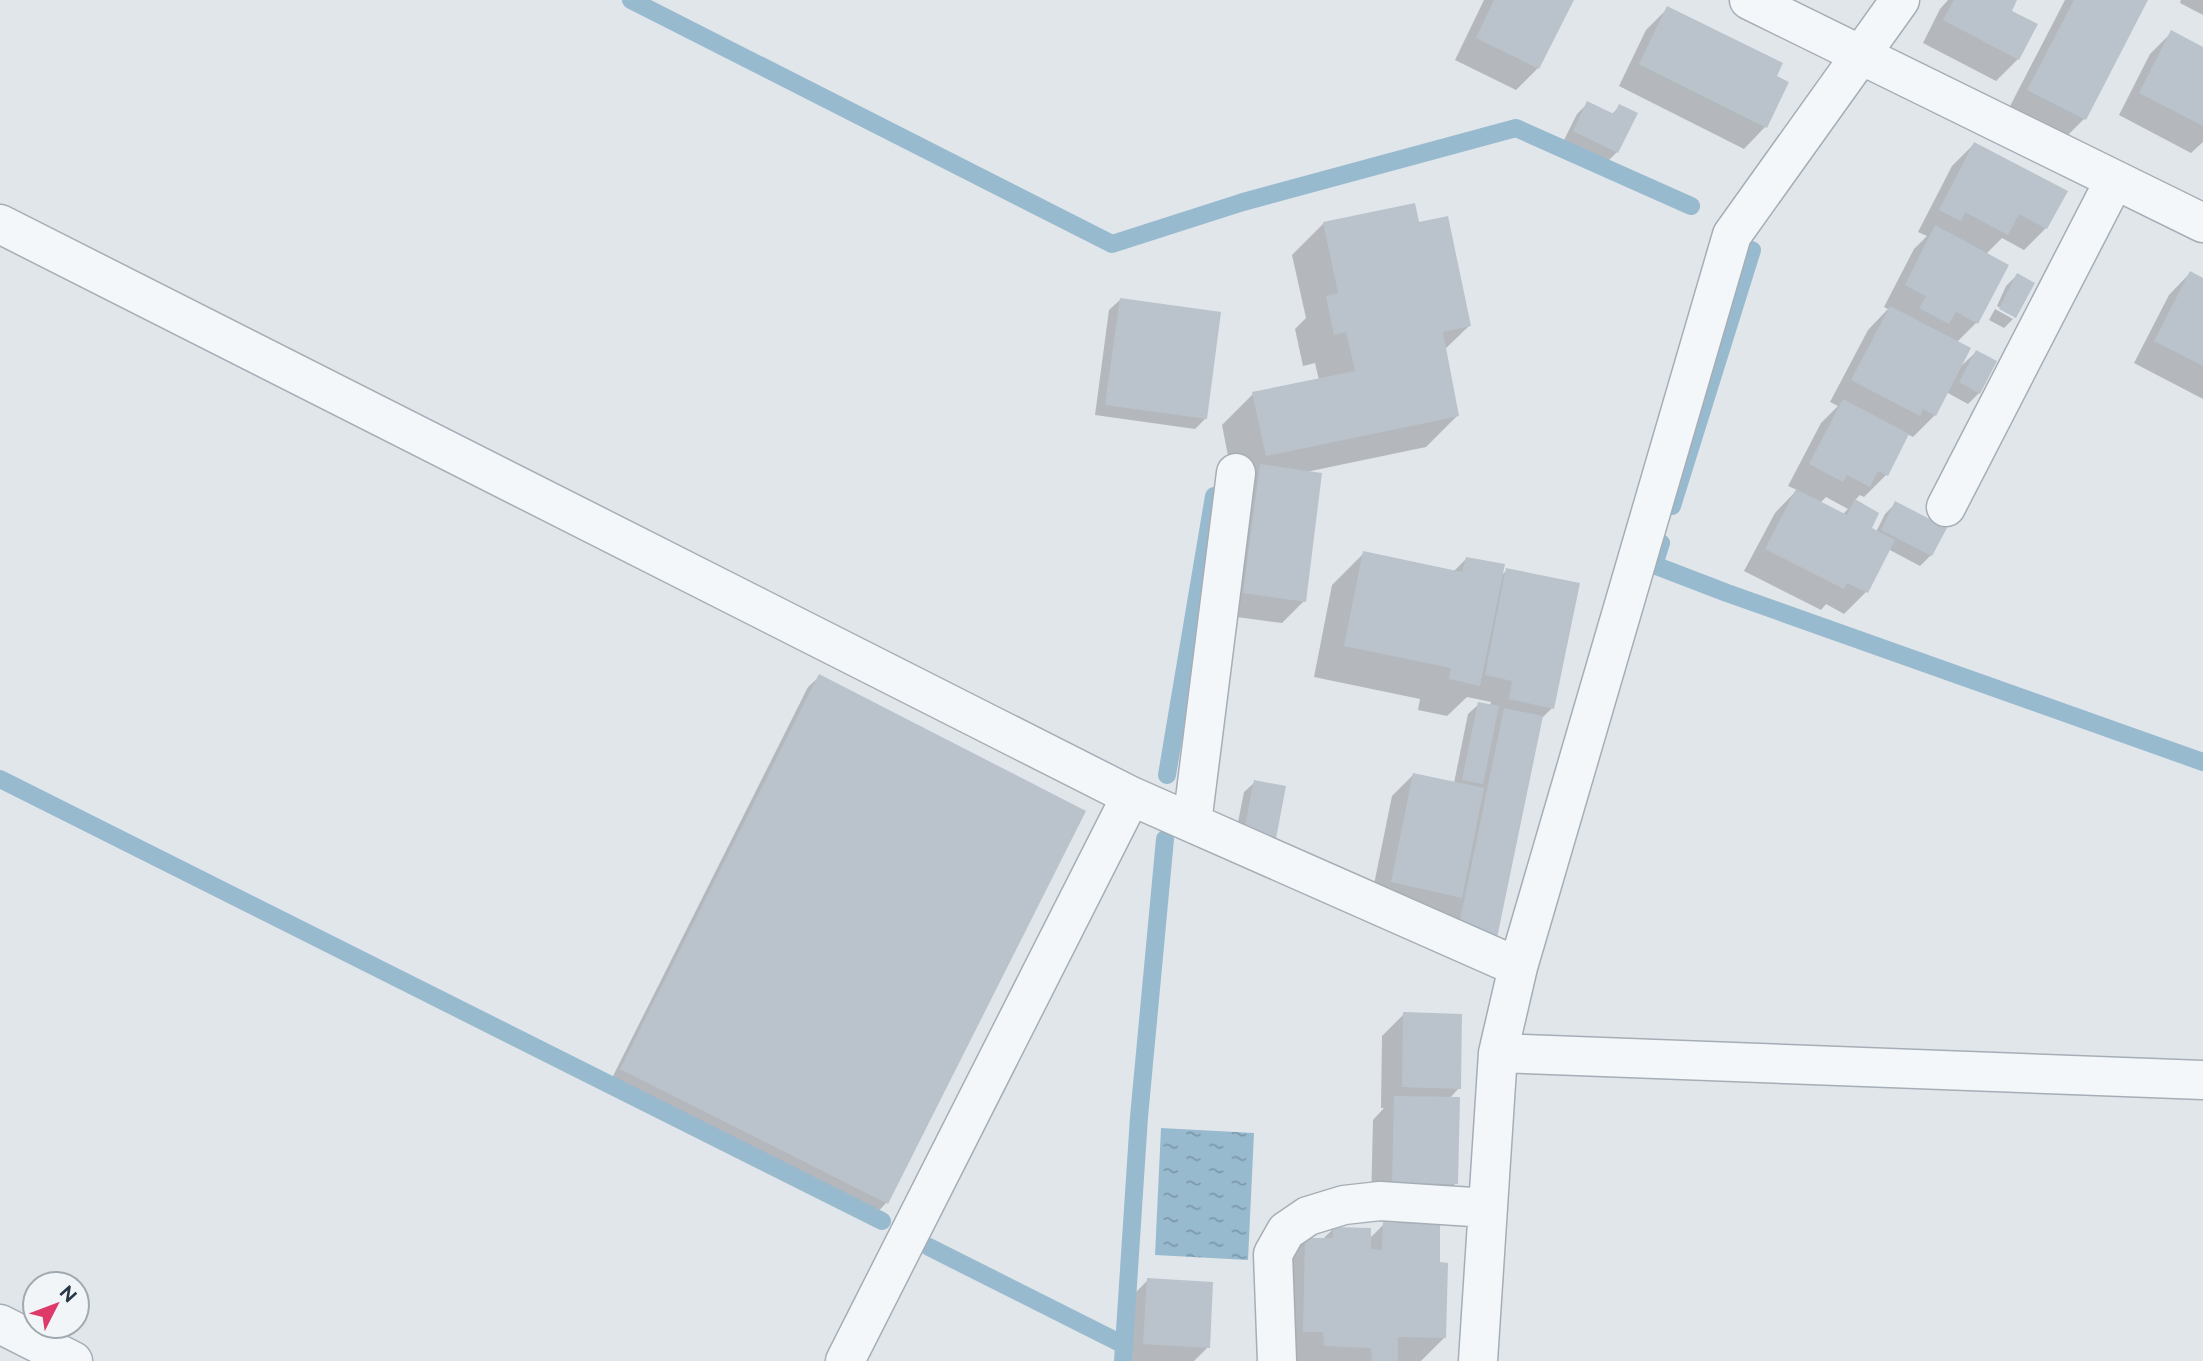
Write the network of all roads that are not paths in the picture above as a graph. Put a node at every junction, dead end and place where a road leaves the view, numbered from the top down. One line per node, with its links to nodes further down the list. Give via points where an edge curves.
1 (1749, 0): 3 (street)
2 (1900, 0): 3 (street)
3 (1861, 56): 4 (street); 11 (street, via 1732,235)
4 (2115, 181): 5 (street); 8 (street)
5 (2203, 223)
6 (0, 224): 9 (street)
7 (1236, 473): 10 (street)
8 (1947, 507)
9 (1131, 796): 10 (street); 17 (street)
10 (1192, 823): 11 (street)
11 (1518, 967): 12 (street)
12 (1498, 1053): 13 (street); 14 (street)
13 (2203, 1080)
14 (1488, 1208): 18 (street, via 1380,1201 1344,1205 1308,1216 1286,1231 1273,1254); 19 (street)
15 (0, 1324): 16 (street)
16 (73, 1361)
17 (845, 1361)
18 (1278, 1361)
19 (1478, 1361)

